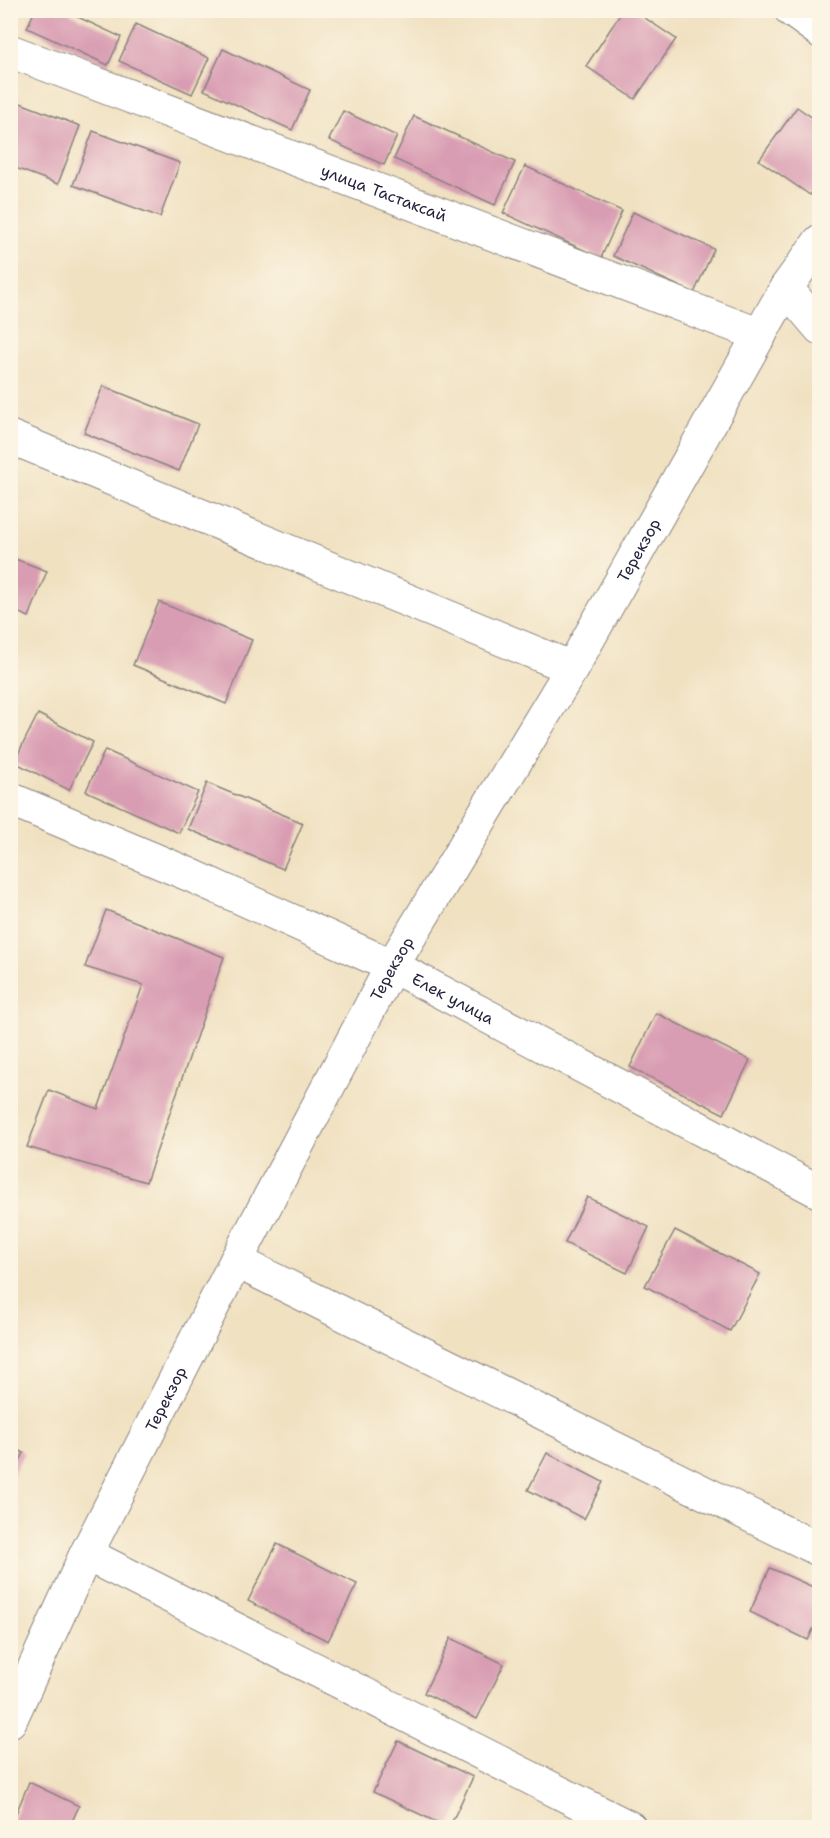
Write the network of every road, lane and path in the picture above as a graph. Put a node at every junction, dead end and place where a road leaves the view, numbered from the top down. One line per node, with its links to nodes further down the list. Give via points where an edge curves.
1 (791, 10): 2 (street)
2 (819, 31)
3 (10, 51): 7 (street, улица Тастаксай)
4 (819, 240): 5 (street, Терекзор)
5 (786, 288): 6 (street); 7 (street, Терекзор)
6 (819, 328)
7 (760, 334): 9 (street, Терекзор)
8 (10, 437): 9 (street)
9 (572, 668): 11 (street, Терекзор)
10 (10, 799): 11 (street, Елек улица)
11 (392, 966): 12 (street, Елек улица); 13 (street, Терекзор)
12 (819, 1192)
13 (236, 1261): 14 (street); 15 (street, Терекзор)
14 (819, 1550)
15 (86, 1554): 16 (street, Терекзор); 17 (street)
16 (10, 1722)
17 (630, 1827)

